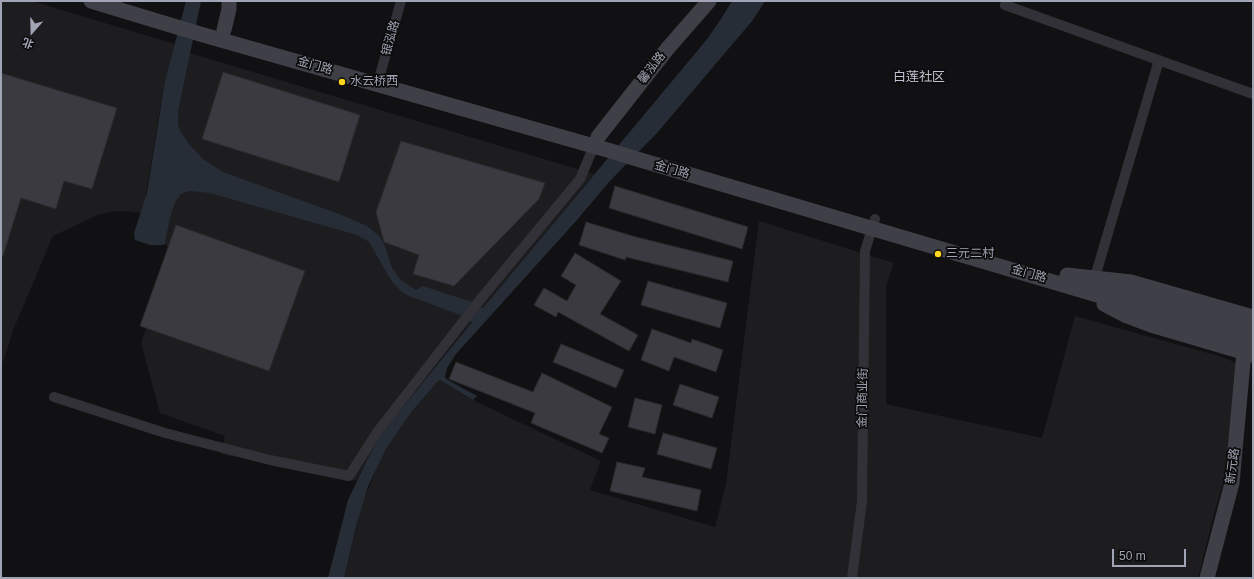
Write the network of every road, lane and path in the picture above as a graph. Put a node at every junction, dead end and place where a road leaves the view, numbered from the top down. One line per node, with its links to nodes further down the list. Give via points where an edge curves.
1 (91, 1): 7 (main road, 金门路)
2 (123, 1): 7 (main road, 金门路)
3 (229, 1): 9 (main road)
4 (401, 1): 11 (street, 银泓路)
5 (708, 1): 13 (main road, 馨泓路)
6 (1006, 1): 10 (street, via 1005,5)
7 (177, 22): 8 (main road, 金门路)
8 (201, 29): 9 (main road, 金门路); 13 (main road, 金门路)
9 (224, 30): 11 (main road, 金门路)
10 (1159, 60): 12 (street); 15 (street)
11 (380, 75): 13 (main road, 金门路)
12 (1253, 94)
13 (596, 141): 14 (main road, 金门路); 21 (street, via 580,179 459,326 378,431 349,476 270,460 165,433)
14 (874, 223): 16 (main road, 金门路); 22 (street, 金门商业街, via 865,251 862,501)
15 (1094, 277): 16 (main road); 18 (main road, via 1131,282)
16 (1065, 280): 17 (main road, 金门路); 20 (main road, via 1138,320)
17 (1148, 304): 19 (main road, 金门路); 20 (main road, 金门路)
18 (1253, 317)
19 (1253, 329)
20 (1250, 349): 23 (main road, 新元路, via 1232,483)
21 (54, 397)
22 (852, 578)
23 (1207, 578)

